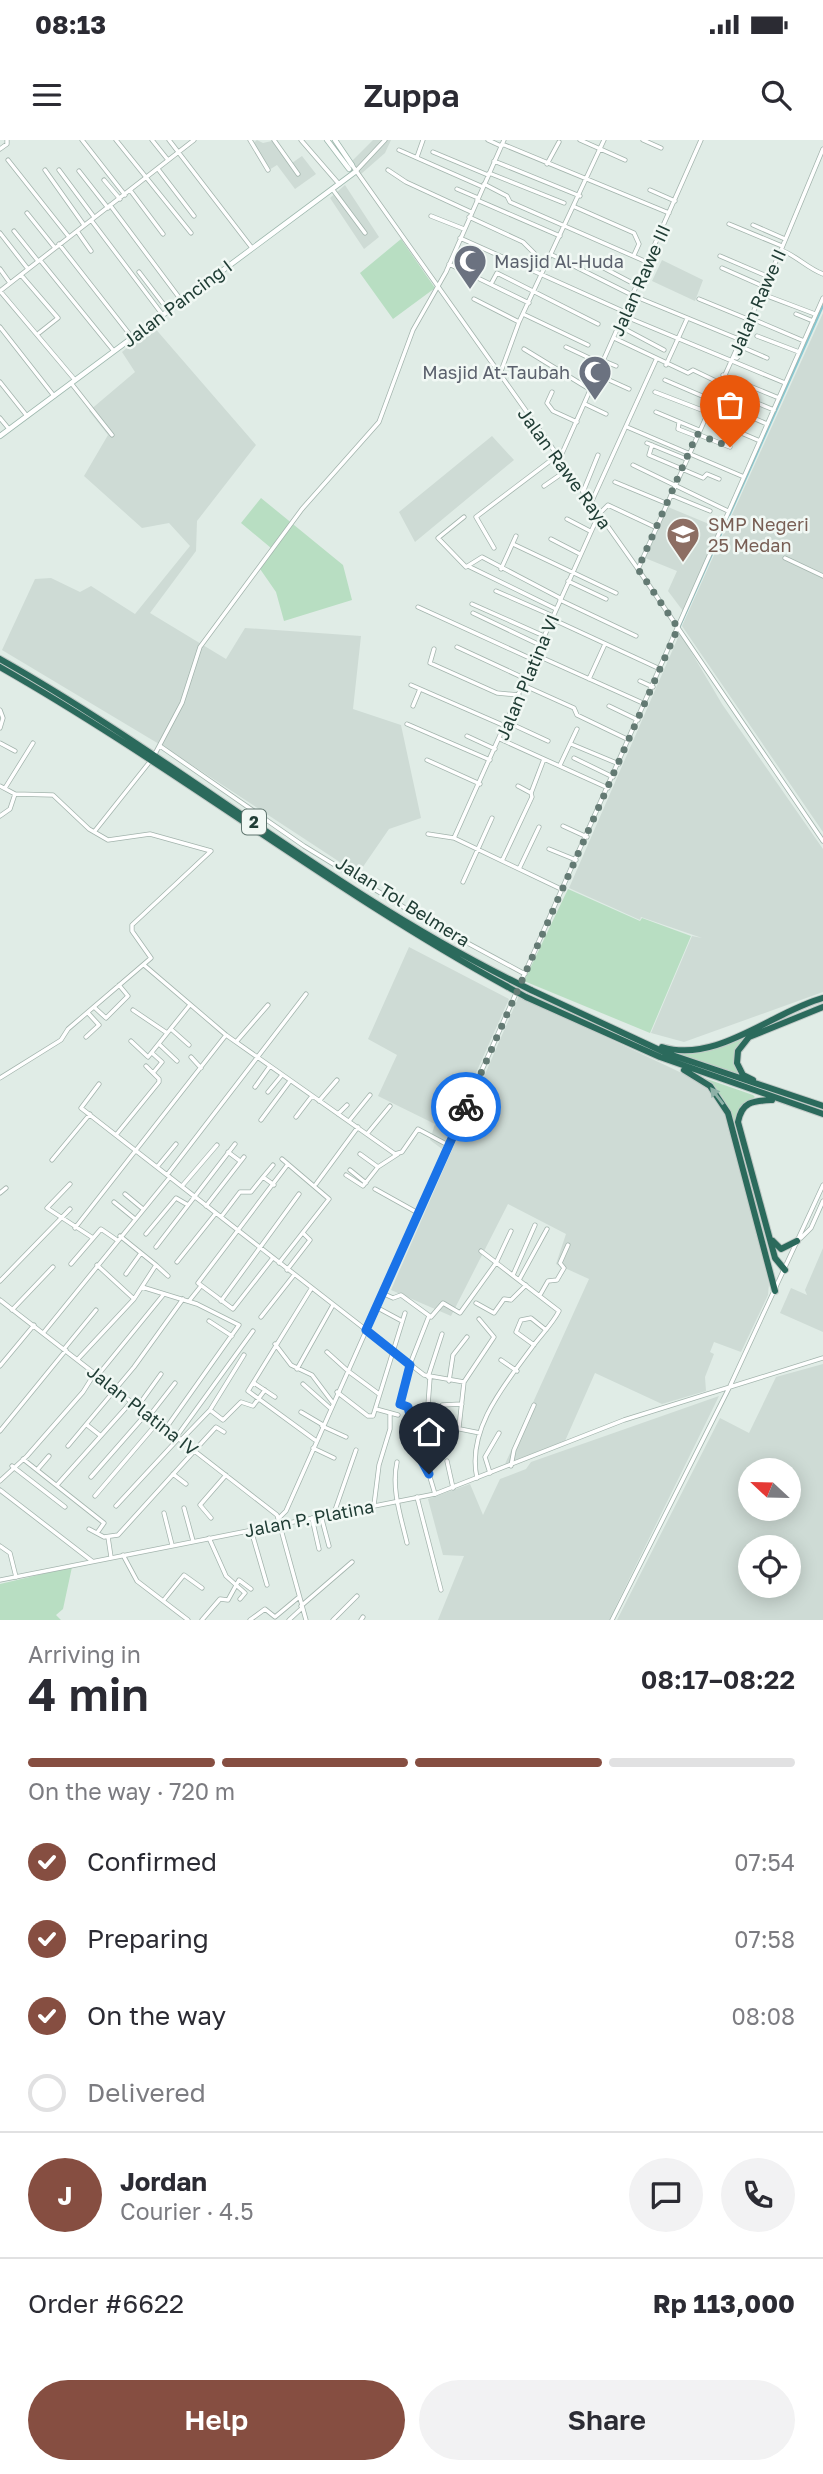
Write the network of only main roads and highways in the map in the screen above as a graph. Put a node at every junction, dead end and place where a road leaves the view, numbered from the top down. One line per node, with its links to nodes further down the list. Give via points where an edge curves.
1 (327, 140): 2 (main road, via 351,167)
2 (335, 140)
3 (355, 172): 4 (main road, Jalan Pancing I)
4 (0, 436)
5 (0, 659): 7 (highway, Jalan Tol Belmera / 2, via 104,722 383,908)
6 (0, 667): 7 (highway, Jalan Tol Belmera / 2, via 87,719 388,918)
7 (510, 984): 8 (highway, Jalan Tol Belmera / 2, bridge)
8 (528, 993): 11 (highway, Jalan Tol Belmera / 2); 12 (highway, Jalan Tol Belmera / 2)
9 (823, 998): 11 (highway, via 701,1048 667,1048)
10 (823, 1007): 13 (highway, via 749,1037 737,1051 743,1074)
11 (637, 1039): 13 (highway, Jalan Tol Belmera / 2)
12 (660, 1057): 13 (highway, Jalan Tol Belmera / 2); 19 (highway, one-way to 12, via 724,1104 705,1082)
13 (778, 1096): 14 (highway, Jalan Tol Belmera / 2); 15 (highway, Jalan Tol Belmera / 2); 16 (highway, via 747,1104 738,1122)
14 (823, 1107)
15 (823, 1114)
16 (769, 1237): 17 (highway, via 781,1249); 18 (highway, via 775,1258)
17 (797, 1241)
18 (785, 1270)
19 (775, 1291)

